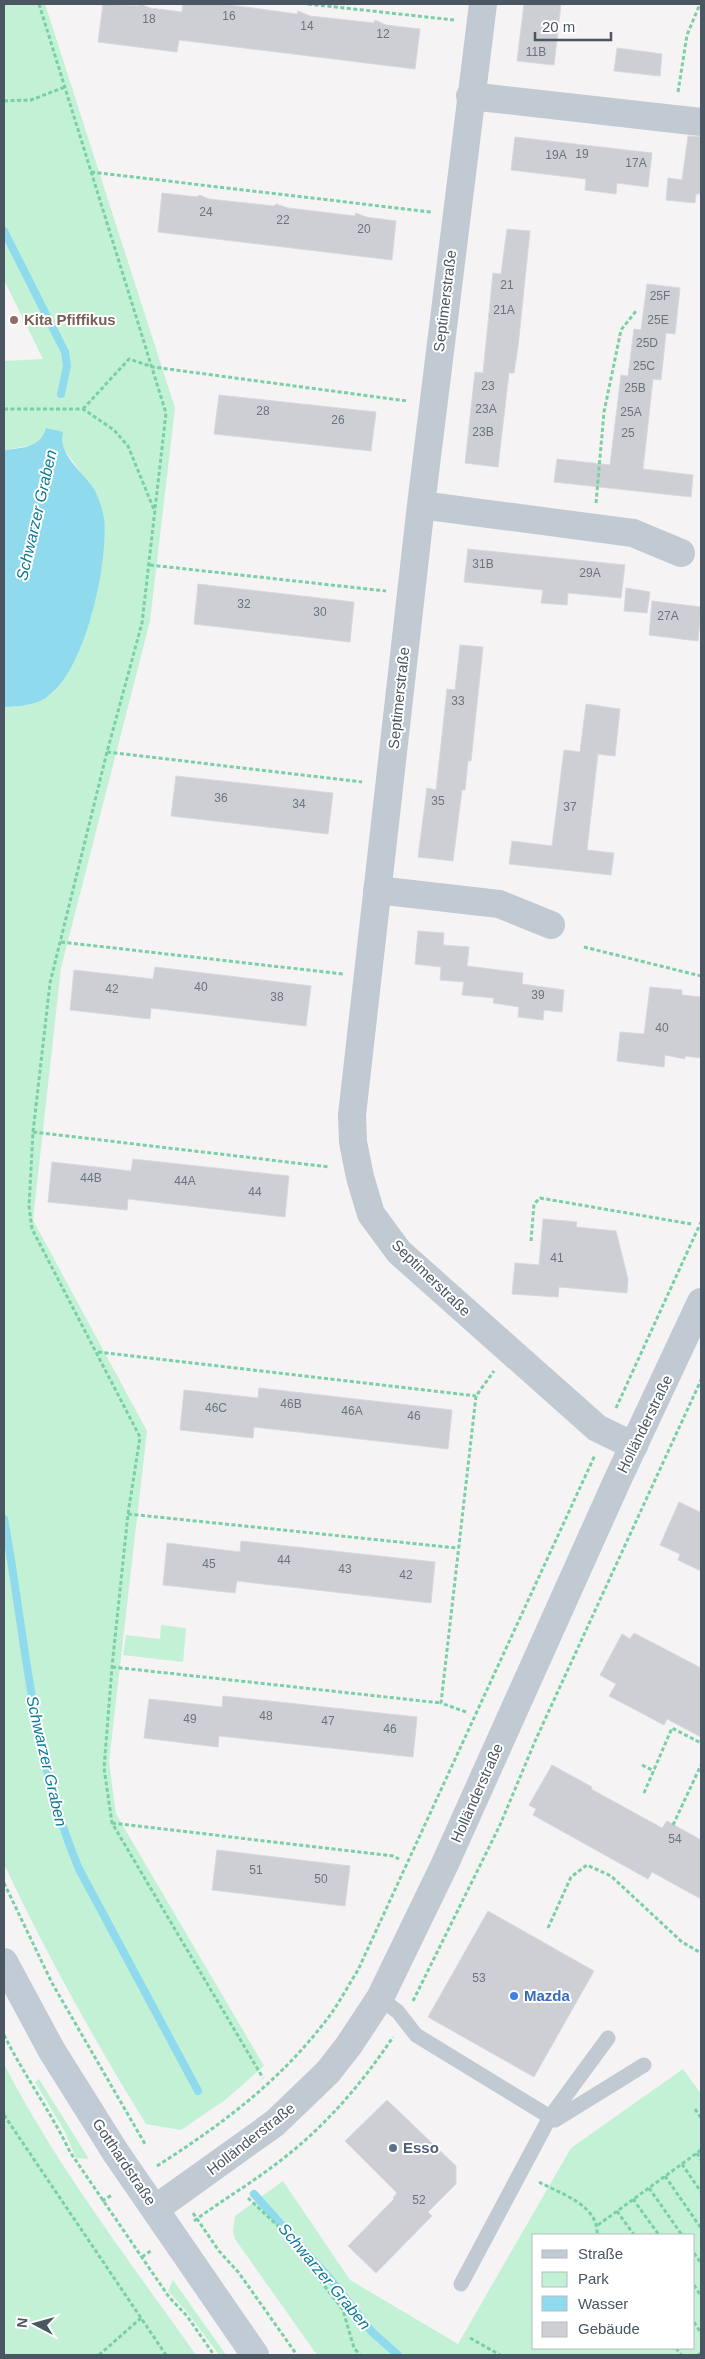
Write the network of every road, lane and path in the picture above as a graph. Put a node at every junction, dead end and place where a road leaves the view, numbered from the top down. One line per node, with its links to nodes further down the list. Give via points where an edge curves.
1 (39, 4): 6 (path)
2 (308, 4): 5 (path)
3 (483, 4): 8 (street, Septimerstraße)
4 (700, 4): 7 (path, via 686,35)
5 (454, 20)
6 (65, 86): 9 (path, via 31,100); 11 (path)
7 (677, 94)
8 (470, 96): 10 (street); 18 (street, Septimerstraße)
9 (4, 101)
10 (701, 122)
11 (91, 172): 12 (path); 14 (path)
12 (432, 212)
13 (636, 310): 20 (path, via 621,330 604,412)
14 (153, 367): 15 (path); 17 (path, via 130,359); 19 (path, via 166,413)
15 (410, 401)
16 (4, 409): 17 (path)
17 (83, 409): 19 (path, via 114,430 128,446)
18 (421, 506): 20 (street); 26 (street, Septimerstraße)
19 (155, 512): 22 (path)
20 (593, 528): 21 (street, via 633,534)
21 (681, 552)
22 (150, 565): 23 (path); 24 (path, via 142,622)
23 (389, 591)
24 (107, 752): 25 (path); 28 (path)
25 (367, 783)
26 (377, 890): 27 (street, via 499,904); 42 (street, Septimerstraße, via 352,1116 353,1142 371,1214 399,1252 549,1387 597,1428)
27 (551, 925)
28 (61, 942): 30 (path); 32 (path, via 50,983)
29 (584, 948): 31 (path)
30 (345, 974)
31 (701, 976)
32 (33, 1132): 33 (path); 38 (path, via 28,1206 32,1229)
33 (332, 1167)
34 (701, 1222): 41 (path)
35 (691, 1224): 36 (path, via 540,1198 534,1204)
36 (531, 1241)
37 (701, 1302): 42 (street, Holländerstraße)
38 (97, 1352): 40 (path); 44 (path, via 140,1437)
39 (496, 1369): 40 (path)
40 (476, 1396): 45 (path)
41 (616, 1409)
42 (634, 1446): 61 (street, Holländerstraße, via 448,1858)
43 (597, 1451): 72 (path, via 358,1970 322,2027 286,2068 259,2093)
44 (128, 1514): 45 (path); 46 (path)
45 (457, 1548): 47 (path)
46 (112, 1667): 47 (path); 54 (path, via 104,1768)
47 (441, 1703): 48 (path)
48 (466, 1712)
49 (701, 1742): 52 (path, via 672,1728)
50 (642, 1765): 52 (path)
51 (701, 1765): 55 (path)
52 (654, 1771): 53 (path)
53 (644, 1793)
54 (112, 1823): 56 (path); 65 (path)
55 (673, 1825)
56 (399, 1859)
57 (4, 1883): 70 (path, via 52,1983)
58 (548, 1928): 59 (path, via 571,1877 587,1865 611,1876 682,1942)
59 (701, 1953)
60 (4, 1962): 84 (main road, Gotthardstraße, via 52,2051)
61 (380, 1998): 68 (lane, via 398,2012 416,2035); 84 (street, Holländerstraße, via 328,2072 276,2123)
62 (4, 2035): 83 (path, via 22,2071)
63 (608, 2038): 68 (lane)
64 (644, 2065): 68 (lane, via 555,2120)
65 (263, 2078)
66 (695, 2109): 69 (path)
67 (4, 2115): 96 (path)
68 (550, 2117): 76 (lane)
69 (701, 2118)
70 (144, 2143)
71 (701, 2150): 73 (path)
72 (179, 2152)
73 (697, 2154): 74 (path); 75 (path)
74 (701, 2160)
75 (682, 2164): 77 (path); 79 (path)
76 (521, 2172): 86 (path, via 589,2210); 95 (lane)
77 (665, 2176): 78 (path); 87 (path)
78 (649, 2188): 82 (path); 91 (path)
79 (701, 2192)
80 (113, 2194): 83 (path)
81 (248, 2198): 104 (path, via 280,2227 343,2310 354,2348)
82 (633, 2199): 85 (path); 90 (path)
83 (102, 2201): 94 (path)
84 (155, 2209): 102 (main road, Gotthardstraße)
85 (617, 2210): 86 (path); 89 (path)
86 (598, 2225): 88 (path)
87 (701, 2228)
88 (597, 2234)
89 (633, 2234)
90 (658, 2234)
91 (681, 2234)
92 (152, 2250): 94 (path)
93 (220, 2251): 103 (path, via 239,2272)
94 (142, 2257): 101 (path)
95 (461, 2284)
96 (141, 2318): 99 (path); 100 (path)
97 (470, 2338): 105 (path)
98 (701, 2353): 106 (path)
99 (99, 2355)
100 (166, 2355)
101 (214, 2355)
102 (255, 2355)
103 (297, 2355)
104 (360, 2355)
105 (500, 2355)
106 (698, 2355)

